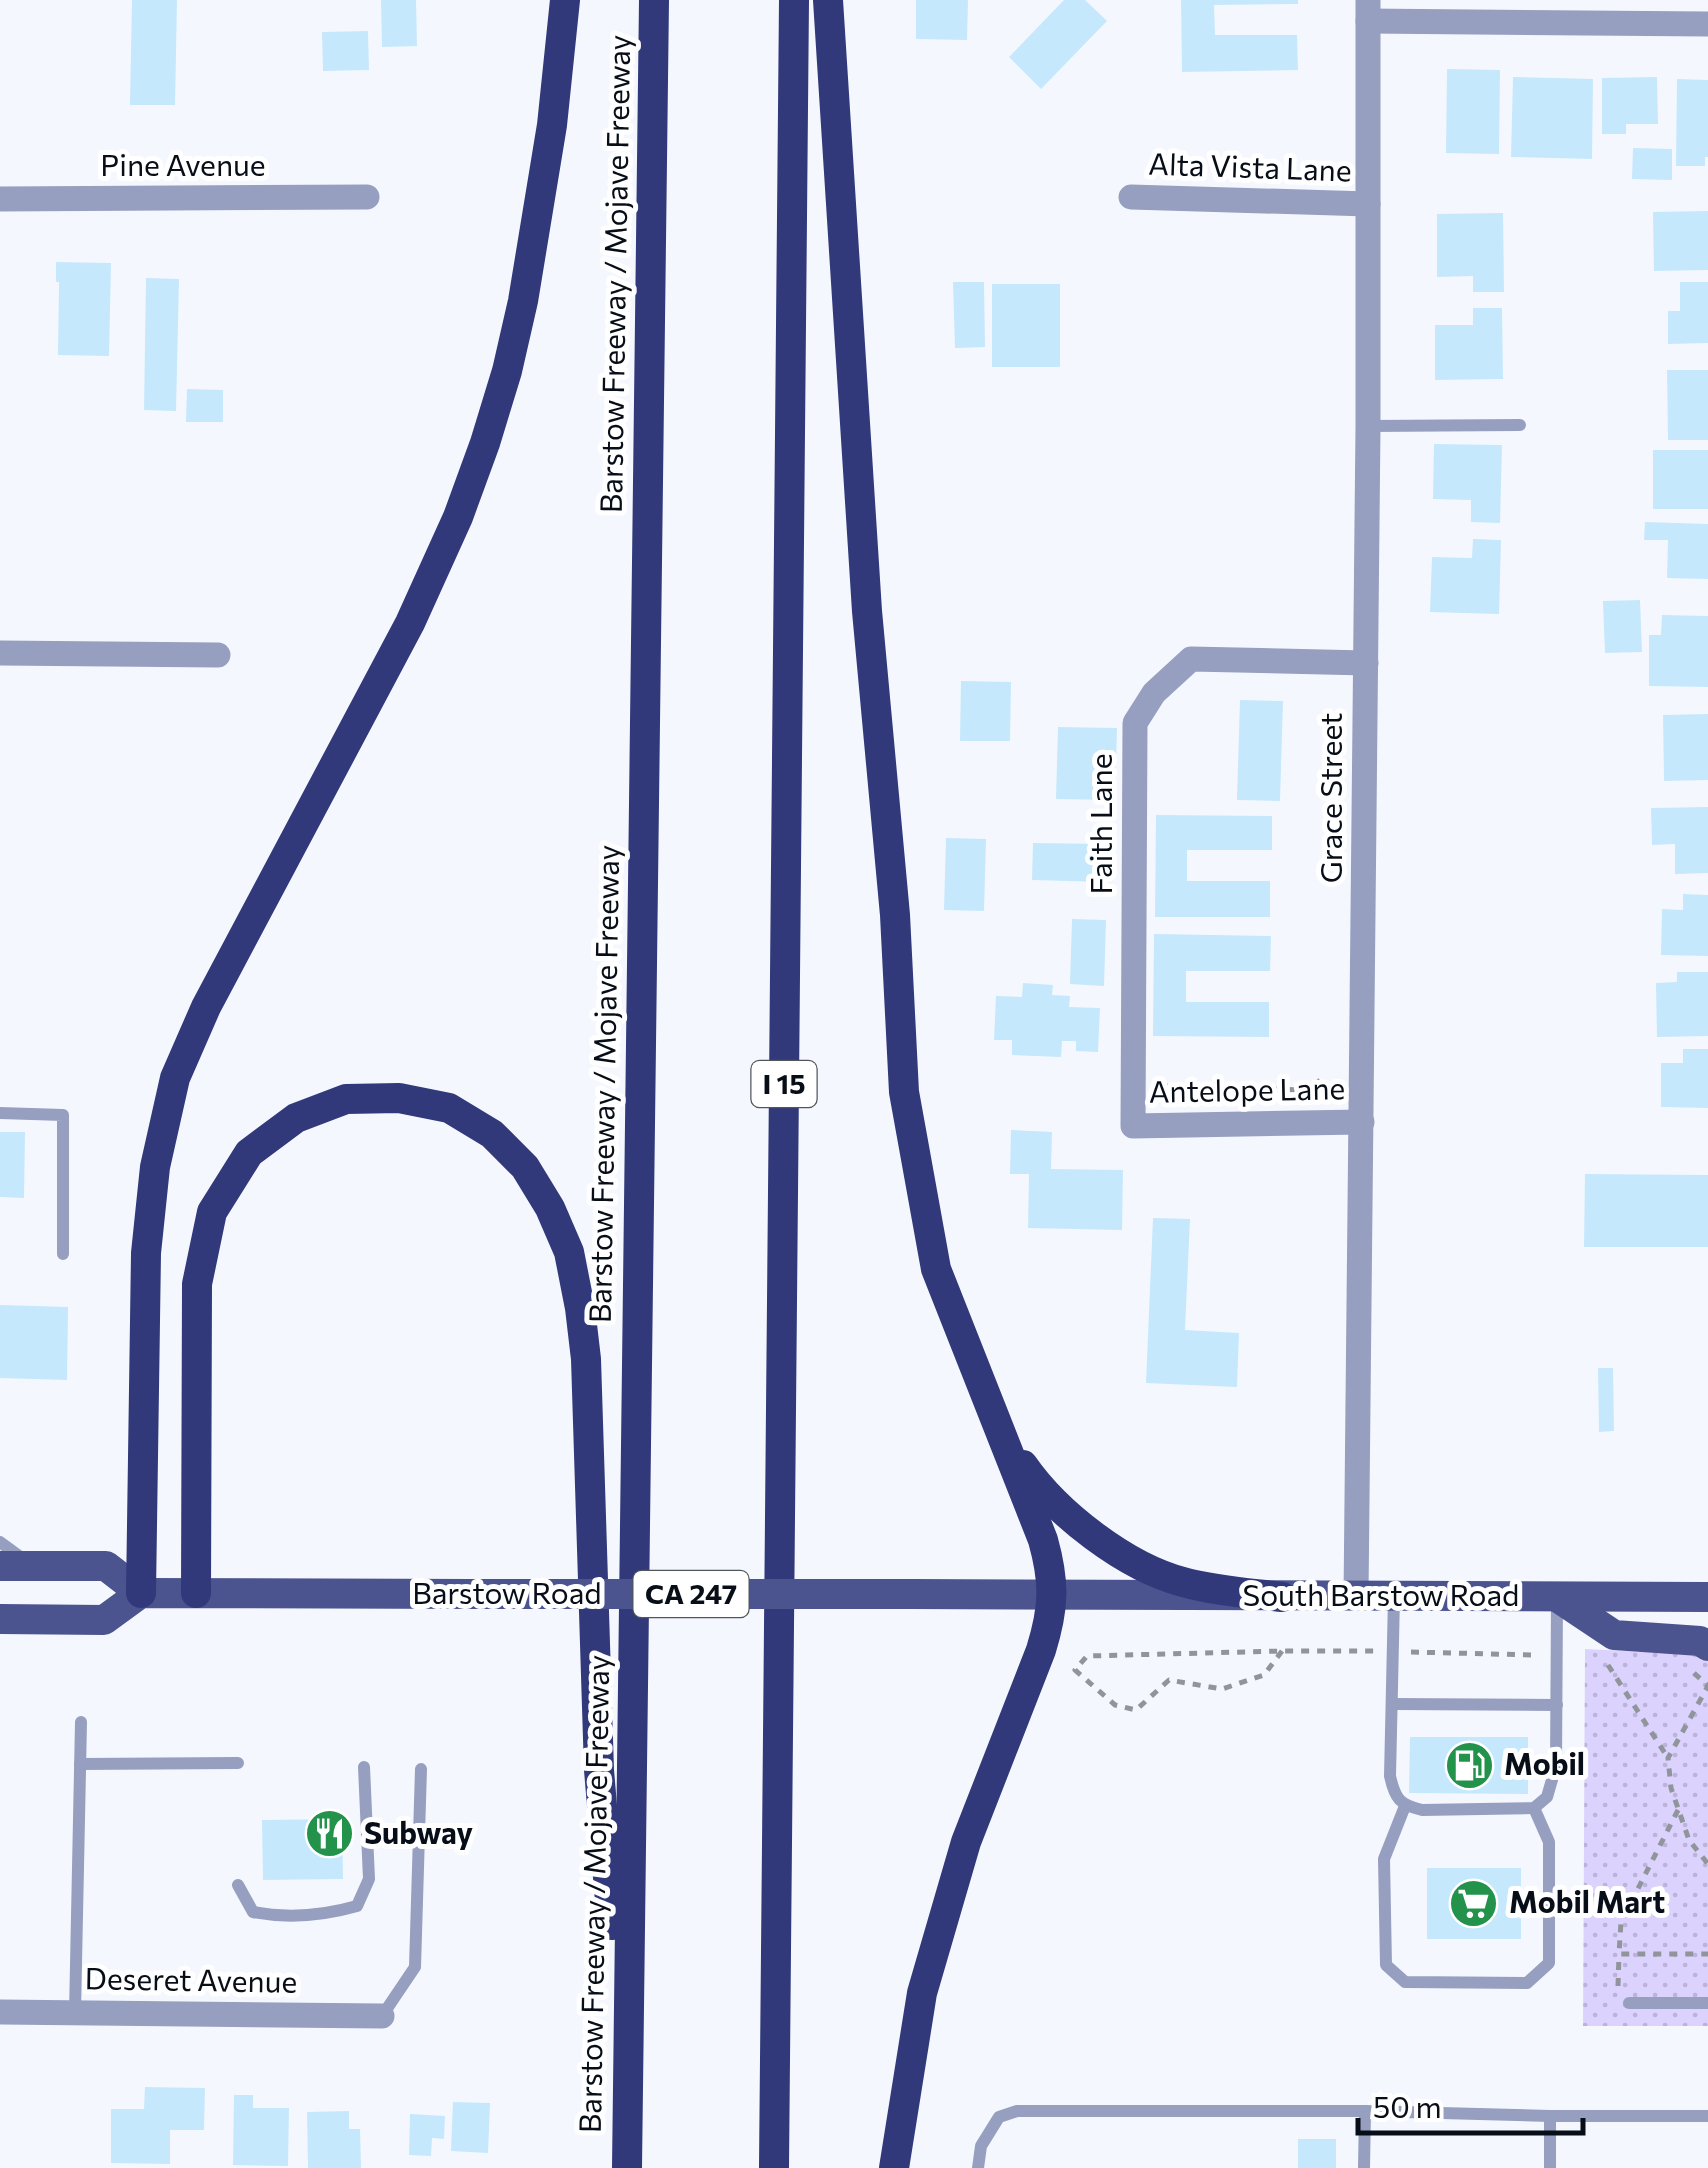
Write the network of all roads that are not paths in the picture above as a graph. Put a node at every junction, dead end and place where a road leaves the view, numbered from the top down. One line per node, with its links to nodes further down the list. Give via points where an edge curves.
1 (565, 0): 24 (highway, via 523,301 485,443 410,623 206,1007 175,1078 155,1167 146,1253)
2 (654, 0): 50 (highway, Barstow Freeway / Mojave Freeway)
3 (794, 0): 54 (highway, I 15)
4 (828, 0): 20 (highway, via 904,1092 936,1268)
5 (1368, 10): 6 (street); 10 (street, Grace Street)
6 (1708, 24)
7 (1131, 197): 10 (street, Alta Vista Lane)
8 (366, 198): 9 (street, Pine Avenue)
9 (0, 199)
10 (1368, 204): 12 (street, Grace Street)
11 (1520, 425): 12 (lane)
12 (1368, 426): 15 (street, Grace Street)
13 (0, 654): 14 (street)
14 (218, 655)
15 (1366, 663): 17 (street, Grace Street); 18 (street, Faith Lane, via 1191,659 1154,692 1135,723)
16 (0, 1113): 19 (lane, via 63,1115)
17 (1362, 1122): 18 (street, Antelope Lane); 31 (street, Grace Street)
18 (1133, 1126)
19 (63, 1254)
20 (1001, 1435): 26 (highway, via 1043,1540); 27 (highway, via 1064,1512 1143,1566 1179,1582)
21 (0, 1542): 23 (lane)
22 (0, 1566): 23 (main road)
23 (32, 1566): 24 (main road, via 106,1566)
24 (141, 1593): 25 (main road, Barstow Road / CA 247); 32 (main road, via 104,1620)
25 (196, 1593): 26 (main road, Barstow Road / CA 247, bridge); 50 (highway, via 197,1284 212,1212 250,1152 296,1118 346,1099 399,1098 449,1108 492,1134 525,1168 569,1252 580,1308 600,1770)
26 (1054, 1595): 27 (main road, South Barstow Road); 55 (highway, via 1041,1650 966,1842 922,1993)
27 (1282, 1596): 31 (main road, South Barstow Road)
28 (1394, 1596): 29 (main road, South Barstow Road); 31 (main road, South Barstow Road); 34 (lane)
29 (1557, 1596): 30 (main road, South Barstow Road); 33 (main road, via 1614,1635 1700,1641); 35 (lane)
30 (1708, 1597)
31 (1356, 1598)
32 (0, 1620)
33 (1697, 1657)
34 (1392, 1704): 35 (lane); 41 (lane, via 1390,1776)
35 (1557, 1705): 42 (lane, via 1553,1782)
36 (81, 1722): 38 (lane)
37 (238, 1763): 38 (lane)
38 (80, 1764): 47 (lane)
39 (364, 1767): 43 (lane, via 368,1879 356,1906 279,1917 253,1912)
40 (421, 1769): 48 (lane, via 415,1968)
41 (1404, 1806): 42 (lane); 42 (lane, via 1384,1858 1386,1965 1404,1982 1527,1983 1549,1963 1549,1842)
42 (1534, 1808)
43 (238, 1884)
44 (1630, 2003): 45 (lane)
45 (1708, 2003)
46 (0, 2012): 47 (street, Deseret Avenue)
47 (75, 2013): 48 (street, Deseret Avenue)
48 (382, 2016)
49 (1365, 2111): 51 (lane); 56 (lane, via 1016,2112 999,2117); 57 (lane)
50 (627, 2114): 53 (highway, Barstow Freeway / Mojave Freeway)
51 (1550, 2116): 52 (lane); 58 (lane)
52 (1708, 2116)
53 (627, 2168)
54 (774, 2168)
55 (894, 2168)
56 (978, 2168)
57 (1364, 2168)
58 (1550, 2168)

